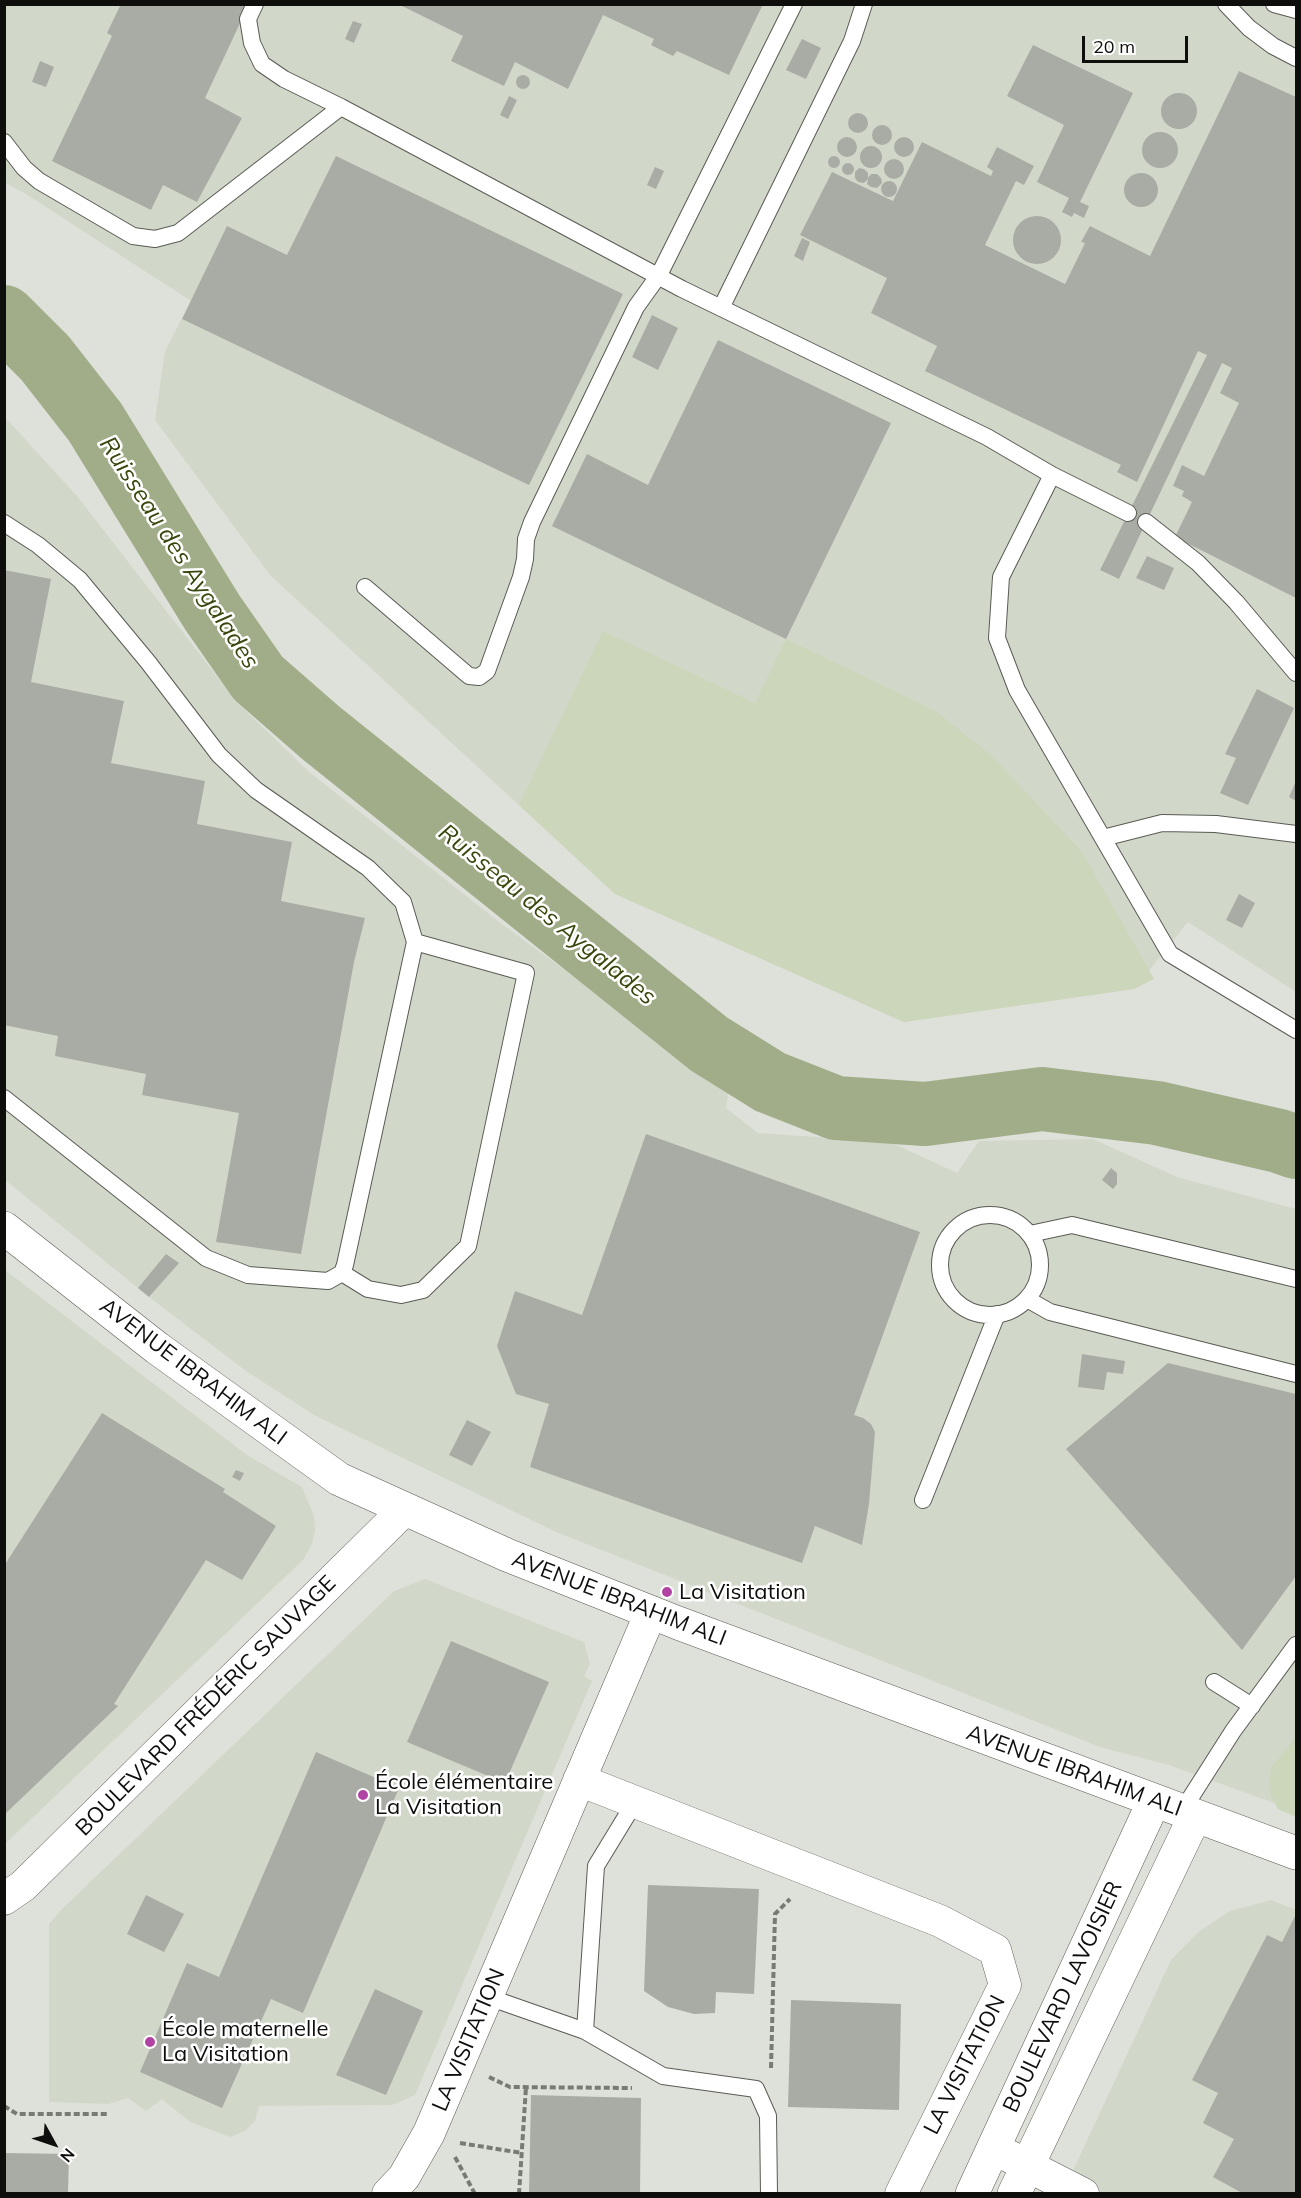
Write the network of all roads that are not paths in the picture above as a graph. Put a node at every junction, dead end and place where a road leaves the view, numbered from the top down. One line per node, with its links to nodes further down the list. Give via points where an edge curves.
1 (255, 4): 9 (lane, via 248,19 252,43 262,64)
2 (794, 4): 11 (lane)
3 (864, 4): 12 (lane, via 852,41)
4 (1234, 4): 6 (lane)
5 (1274, 4): 7 (lane)
6 (1226, 5): 8 (lane, via 1249,28)
7 (1296, 10)
8 (1296, 58)
9 (341, 106): 10 (lane, via 178,233 155,239 133,236 39,181); 11 (lane)
10 (4, 142)
11 (659, 275): 12 (lane); 17 (lane, via 636,307 532,522 521,577 487,671 479,677 469,676)
12 (721, 308): 13 (lane, via 987,437)
13 (1052, 475): 14 (lane); 20 (lane, via 1001,577 997,638 1017,690)
14 (1128, 513)
15 (1146, 522): 18 (lane, via 1198,563)
16 (4, 523): 21 (lane, via 80,580 219,755 256,790 368,868 403,902)
17 (365, 587)
18 (1296, 673)
19 (1296, 834): 20 (lane, via 1162,823)
20 (1103, 838): 22 (lane, via 1170,954)
21 (415, 942): 26 (lane); 26 (lane, via 526,973 468,1246 423,1290 401,1295 368,1289)
22 (1296, 1030)
23 (4, 1098): 26 (lane, via 206,1258 248,1275 328,1281)
24 (4, 1228): 32 (street, AVENUE IBRAHIM ALI, via 157,1348 339,1479)
25 (1030, 1234): 27 (lane, via 1072,1225); 28 (lane, via 1037,1246 1040,1274); 29 (lane, via 1017,1222 983,1215 954,1231 944,1246 940,1263 951,1296 979,1314)
26 (342, 1273)
27 (1296, 1280)
28 (1027, 1299): 29 (lane, via 1013,1310); 30 (lane, via 1050,1312)
29 (997, 1314): 31 (lane)
30 (1296, 1374)
31 (922, 1500)
32 (405, 1509): 33 (street, AVENUE IBRAHIM ALI, via 507,1555); 41 (street, BOULEVARD FRÉDÉRIC SAUVAGE, via 32,1877)
33 (651, 1612): 37 (street, LA VISITATION); 39 (street, AVENUE IBRAHIM ALI)
34 (1296, 1646): 36 (lane)
35 (1214, 1682): 36 (lane)
36 (1252, 1706): 39 (lane)
37 (579, 1780): 38 (street, LA VISITATION); 42 (street, LA VISITATION)
38 (635, 1802): 43 (lane, via 596,1866); 48 (street, LA VISITATION, via 940,1921 995,1950 1005,1985)
39 (1177, 1809): 40 (street, AVENUE IBRAHIM ALI); 44 (street, BOULEVARD LAVOISIER); 45 (street, BOULEVARD LAVOISIER)
40 (1296, 1853)
41 (4, 1899)
42 (488, 1997): 43 (lane); 46 (street, LA VISITATION, via 429,2133 404,2177)
43 (585, 2031): 47 (lane, via 663,2076 756,2089 768,2116)
44 (993, 2148): 45 (street); 49 (street, BOULEVARD LAVOISIER)
45 (1021, 2180): 50 (street)
46 (388, 2193)
47 (769, 2193)
48 (901, 2193)
49 (972, 2193)
50 (1083, 2193)

